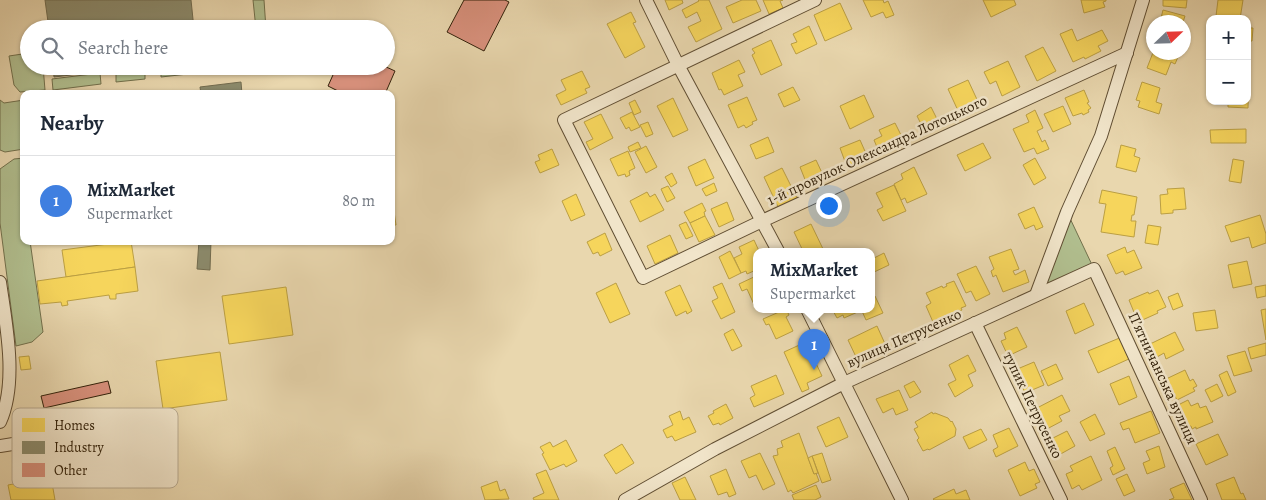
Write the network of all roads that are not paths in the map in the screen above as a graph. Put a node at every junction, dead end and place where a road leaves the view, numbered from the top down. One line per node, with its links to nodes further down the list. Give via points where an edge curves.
1 (646, 0): 5 (street)
2 (815, 0): 5 (street)
3 (1143, 0): 4 (street)
4 (1127, 53): 6 (street, 1-й провулок Олександра Лотоцького); 10 (street, via 1101,136 1067,212)
5 (678, 65): 6 (street); 6 (street, 1-й провулок Олександра Лотоцького, via 564,120 642,278)
6 (762, 221): 7 (street)
7 (776, 248)
8 (1094, 269): 10 (street, вулиця Петрусенко); 18 (street, Пʼятничанська вулиця)
9 (0, 282): 14 (street, via 9,350 8,393)
10 (1036, 295): 12 (street, вулиця Петрусенко)
11 (809, 313): 13 (street)
12 (975, 323): 13 (street, вулиця Петрусенко); 17 (street, тупик Петрусенко)
13 (844, 383): 15 (street, вулиця Петрусенко, via 715,449); 16 (street)
14 (0, 422)
15 (625, 500)
16 (902, 500)
17 (1060, 500)
18 (1201, 500)

